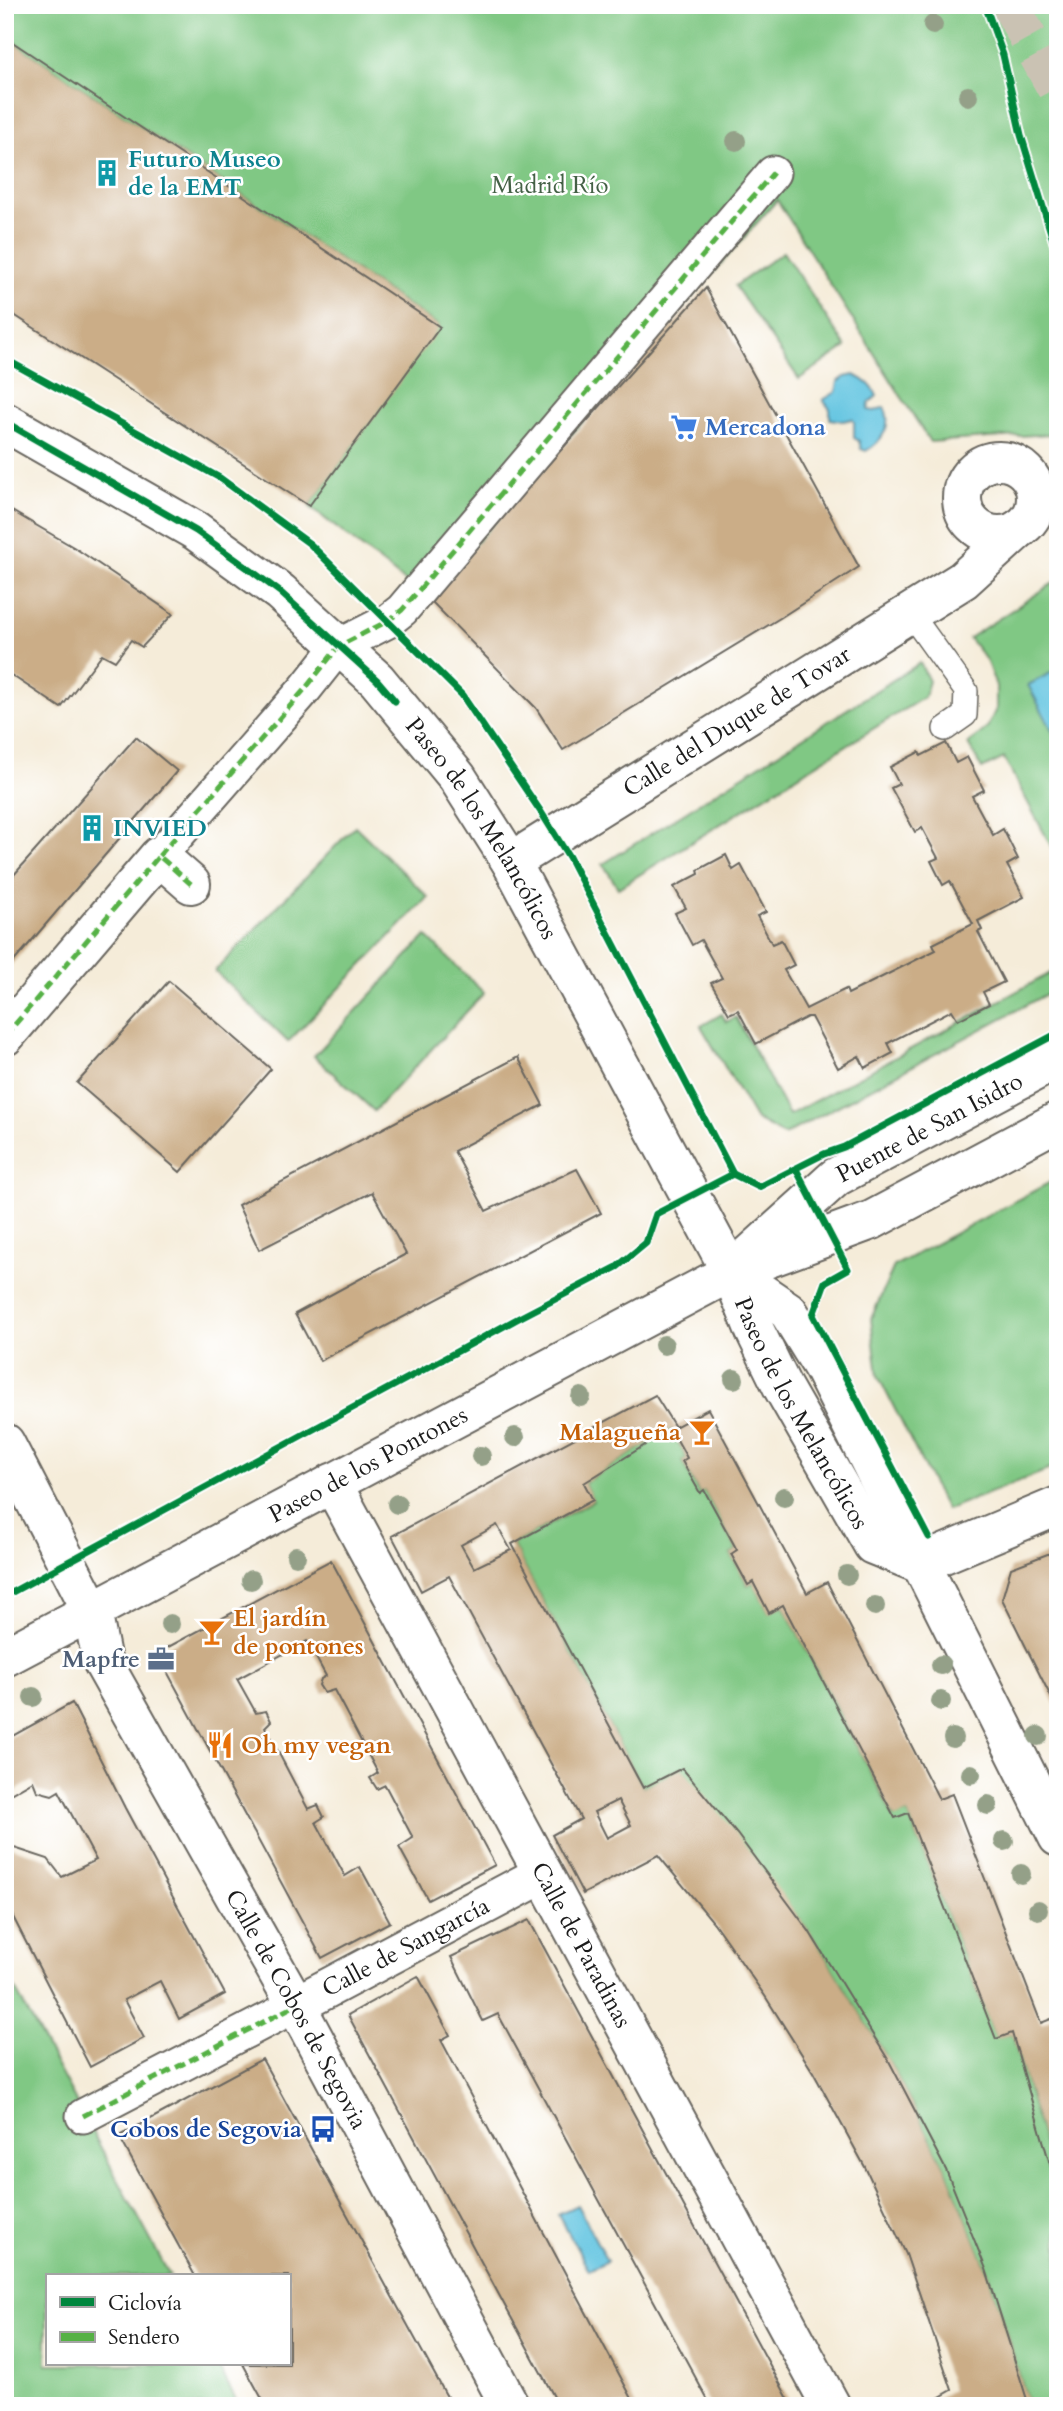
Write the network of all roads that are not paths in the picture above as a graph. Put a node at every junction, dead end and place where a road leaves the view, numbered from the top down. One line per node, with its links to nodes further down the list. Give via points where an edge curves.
1 (773, 173): 7 (street, via 402,610)
2 (5, 422): 7 (street, Paseo de los Melancólicos, via 196,531 280,592)
3 (966, 515): 4 (street, via 984,532 996,535); 4 (street, Calle del Duque de Tovar, via 962,492 974,471 996,461 1008,462 1028,475 1036,497 1034,510); 5 (street, Calle del Duque de Tovar)
4 (1020, 528): 5 (street, Calle del Duque de Tovar)
5 (963, 580): 6 (street, Calle del Duque de Tovar)
6 (910, 613): 8 (lane, via 966,691 965,715); 10 (street, Calle del Duque de Tovar)
7 (339, 646): 9 (street); 10 (street, Paseo de los Melancólicos, via 377,680 457,777)
8 (945, 729)
9 (159, 856): 11 (street); 12 (street)
10 (511, 862): 15 (street, Paseo de los Melancólicos)
11 (191, 884)
12 (5, 1036)
13 (1058, 1059): 15 (street, Puente de San Isidro, via 846,1171)
14 (1058, 1121): 15 (street, via 872,1220)
15 (731, 1272): 17 (street, Paseo de los Pontones); 19 (street, Paseo de los Melancólicos, via 788,1311 823,1368)
16 (5, 1443): 20 (street, Calle de Cobos de Segovia)
17 (332, 1483): 20 (street, Paseo de los Pontones); 23 (street, Calle de Paradinas)
18 (1058, 1506): 19 (street)
19 (920, 1564): 22 (street, Paseo de los Melancólicos)
20 (92, 1611): 21 (street, Paseo de los Pontones); 24 (street, Calle de Cobos de Segovia, via 102,1661)
21 (5, 1657)
22 (1058, 1837)
23 (543, 1874): 24 (street, Calle de Sangarcía); 27 (street, Calle de Paradinas)
24 (296, 2005): 25 (street, Calle de Sangarcía); 26 (street, Calle de Cobos de Segovia)
25 (83, 2116)
26 (510, 2406)
27 (831, 2406)

